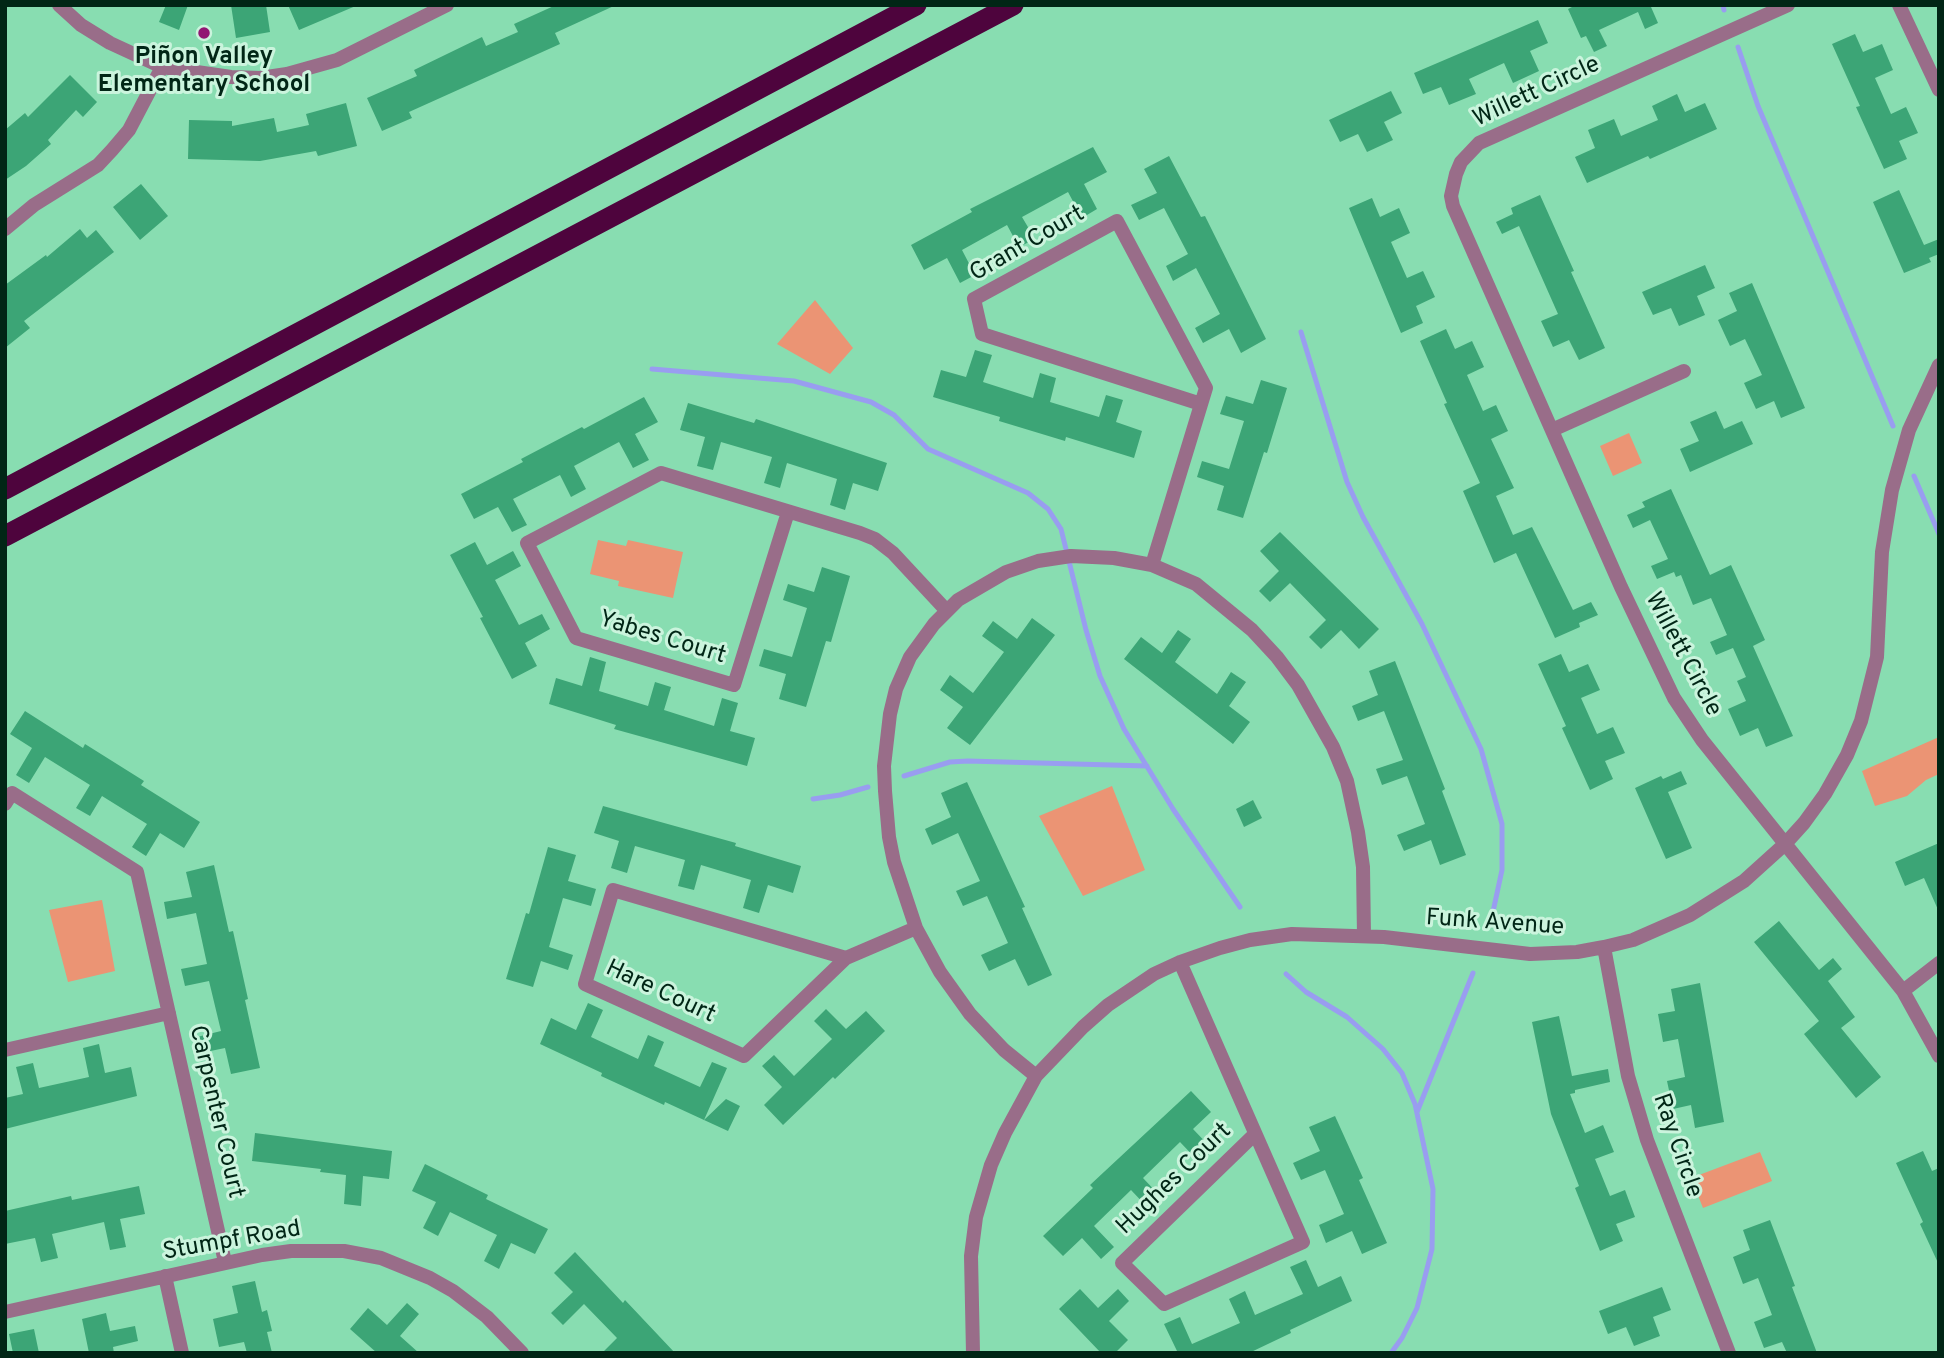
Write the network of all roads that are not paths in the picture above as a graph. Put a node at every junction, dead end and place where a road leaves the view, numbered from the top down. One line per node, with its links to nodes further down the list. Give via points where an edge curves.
1 (58, 5): 7 (street, via 110,43)
2 (447, 5): 7 (street, via 337,60 287,74 230,78)
3 (916, 5): 14 (highway)
4 (1013, 5): 16 (highway)
5 (1788, 5): 13 (street, Willett Circle, via 1492,136 1461,162 1452,186 1453,206)
6 (1899, 5): 8 (street)
7 (162, 67): 9 (street, via 129,130 113,150)
8 (1939, 90)
9 (5, 229)
10 (1939, 365): 20 (street, Funk Avenue, via 1909,430 1892,490 1882,552 1877,657 1861,721 1825,794)
11 (1684, 371): 13 (street)
12 (1201, 404): 12 (street, Grant Court, via 1206,387 1118,221 974,299 982,334); 17 (street, Grant Court)
13 (1552, 430): 20 (street, Willett Circle, via 1674,698)
14 (5, 489)
15 (788, 512): 15 (street, Yabes Court, via 661,472 527,544 576,638 734,685); 18 (street, Yabes Court, via 875,539)
16 (5, 536)
17 (1152, 565): 18 (street, via 1083,556 1038,561 991,580); 22 (street, via 1196,584 1242,621 1277,657 1316,714 1353,806 1363,867)
18 (946, 610): 21 (street, via 902,673 886,740 889,837)
19 (5, 804): 28 (street, Carpenter Court, via 12,793 137,872)
20 (1785, 844): 23 (street, Funk Avenue, via 1744,881 1700,910 1633,940); 27 (street)
21 (916, 928): 24 (street, Hare Court); 31 (street, via 970,1014)
22 (1364, 936): 23 (street, Funk Avenue, via 1530,954); 25 (street, Funk Avenue, via 1276,936)
23 (1604, 947): 39 (street, Ray Circle, via 1628,1076 1644,1130)
24 (846, 958): 24 (street, Hare Court, via 613,890 585,984 744,1056)
25 (1181, 962): 31 (street, Funk Avenue, via 1108,1005); 32 (street, Hughes Court)
26 (1939, 963): 27 (street)
27 (1903, 991): 30 (street)
28 (169, 1013): 29 (street, Carpenter Court); 33 (street, Carpenter Court)
29 (5, 1050)
30 (1939, 1056)
31 (1036, 1076): 38 (street, Funk Avenue, via 991,1165 976,1217 971,1256)
32 (1255, 1134): 32 (street, Hughes Court, via 1303,1242 1164,1304 1122,1263)
33 (225, 1262): 34 (street, Stumpf Road); 37 (street, Stumpf Road, via 320,1250 381,1258 453,1291)
34 (165, 1276): 35 (street, Stumpf Road); 36 (street)
35 (5, 1312)
36 (182, 1353)
37 (522, 1353)
38 (973, 1353)
39 (1729, 1353)

